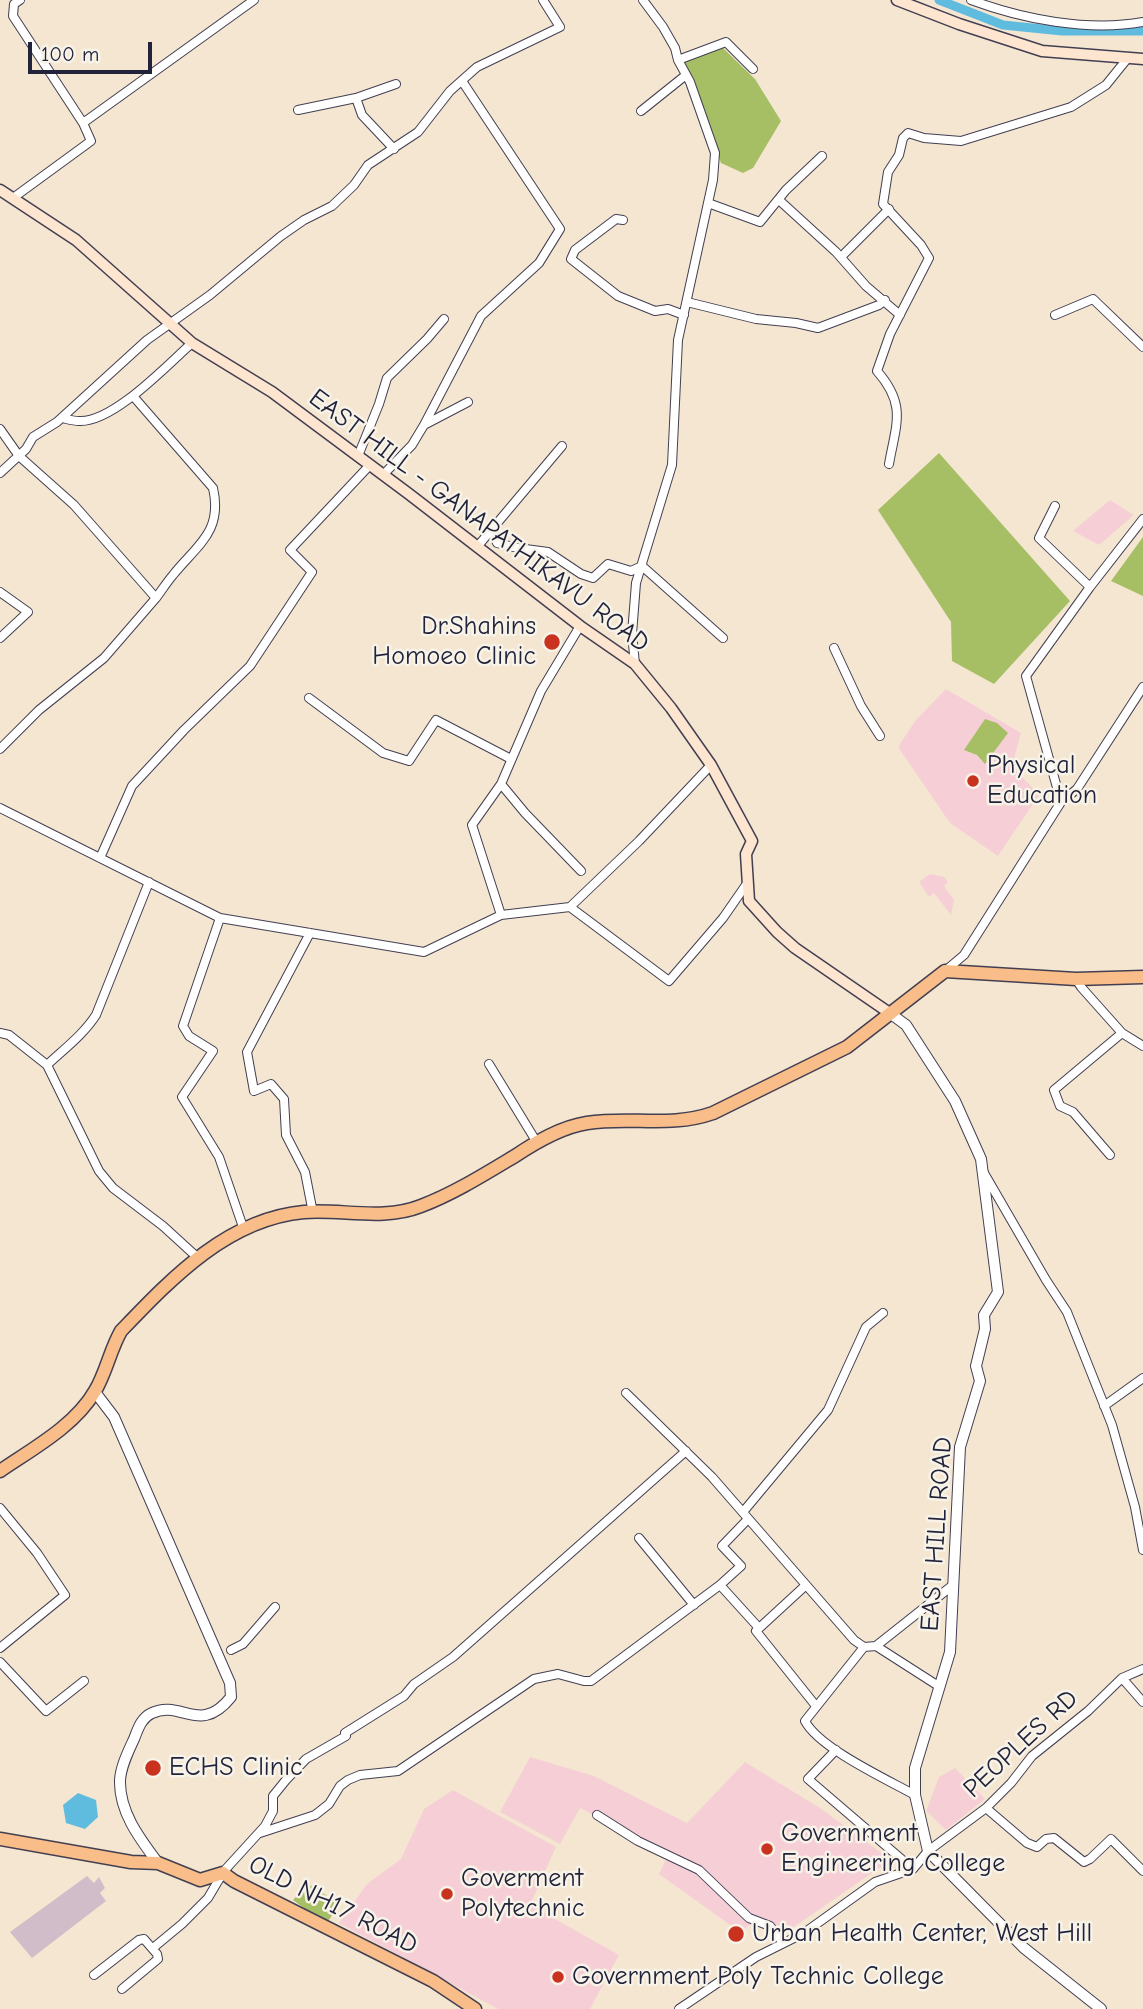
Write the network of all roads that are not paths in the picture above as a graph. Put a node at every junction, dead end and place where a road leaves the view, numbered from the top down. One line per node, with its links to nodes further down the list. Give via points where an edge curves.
1 (20, 0): 18 (street, via 14,4 13,16)
2 (254, 0): 18 (street)
3 (543, 0): 13 (street, via 560,27 477,67)
4 (643, 0): 10 (street, via 663,27)
5 (897, 0): 8 (main road, via 1042,51)
6 (971, 0): 7 (street, via 1035,20)
7 (1143, 22)
8 (1127, 59): 9 (main road); 25 (street, via 1106,85 1071,107 961,141 908,134 888,172 883,204)
9 (1143, 59)
10 (678, 60): 11 (street, via 726,42); 12 (street)
11 (752, 69)
12 (686, 75): 17 (street); 24 (street, via 715,153)
13 (462, 81): 19 (street, via 418,132); 40 (street, via 560,229 539,263 481,316)
14 (396, 84): 15 (street)
15 (356, 98): 16 (street); 19 (street, via 362,115)
16 (298, 110)
17 (641, 110)
18 (83, 123): 22 (street, via 91,141)
19 (394, 149): 34 (street, via 368,166 332,206 281,236)
20 (822, 156): 23 (street)
21 (0, 190): 22 (main road, EAST HILL - GANAPATHIKAVU ROAD)
22 (13, 198): 34 (main road, EAST HILL - GANAPATHIKAVU ROAD, via 76,240)
23 (779, 200): 24 (street, via 761,222); 27 (street)
24 (708, 203): 29 (street)
25 (888, 209): 27 (street); 31 (street, via 929,258)
26 (623, 220): 30 (street, via 616,219 575,250 571,259 618,296 655,311 668,309)
27 (841, 257): 28 (street)
28 (885, 300): 29 (street, via 818,328); 31 (street)
29 (687, 302): 30 (street)
30 (684, 315): 53 (street, via 678,340 672,465)
31 (900, 315): 45 (street, via 877,371 897,402)
32 (1055, 315): 36 (street, via 1093,299)
33 (444, 319): 44 (street, via 387,377)
34 (168, 324): 35 (main road, EAST HILL - GANAPATHIKAVU ROAD); 39 (street)
35 (192, 343): 37 (street); 44 (main road, EAST HILL - GANAPATHIKAVU ROAD, via 272,392)
36 (1143, 347)
37 (133, 396): 39 (street, via 94,419); 56 (street, via 213,488 216,504 205,541)
38 (468, 402): 40 (street)
39 (62, 418): 43 (street, via 33,438)
40 (425, 425): 48 (street)
41 (0, 429): 43 (street)
42 (562, 446): 51 (street)
43 (19, 456): 47 (street); 56 (street, via 74,505)
44 (358, 456): 46 (main road, EAST HILL - GANAPATHIKAVU ROAD)
45 (889, 464)
46 (369, 466): 48 (main road, EAST HILL - GANAPATHIKAVU ROAD); 71 (street, via 290,550 312,572 250,666 132,786)
47 (0, 473)
48 (383, 474): 52 (main road, EAST HILL - GANAPATHIKAVU ROAD)
49 (1055, 506): 54 (street, via 1040,538)
50 (1143, 519): 54 (street)
51 (491, 528): 52 (street); 53 (street, via 497,542 548,552 593,578 608,564 631,571)
52 (477, 547): 57 (main road, EAST HILL - GANAPATHIKAVU ROAD)
53 (642, 566): 59 (street); 61 (street, via 633,613)
54 (1090, 587): 69 (street, via 1026,676)
55 (0, 592): 58 (street, via 29,612)
56 (156, 598): 65 (street, via 104,657)
57 (580, 626): 61 (main road, EAST HILL - GANAPATHIKAVU ROAD); 66 (street, via 541,691)
58 (0, 638)
59 (723, 638)
60 (834, 648): 64 (street)
61 (635, 664): 67 (main road, EAST HILL - GANAPATHIKAVU ROAD)
62 (1143, 687): 69 (street, via 1077,789)
63 (309, 698): 66 (street, via 383,753 409,761 436,720)
64 (880, 736)
65 (0, 749)
66 (511, 759): 68 (street)
67 (711, 765): 74 (main road, EAST HILL - GANAPATHIKAVU ROAD, via 752,841 746,853); 75 (street)
68 (501, 784): 72 (street); 76 (street, via 472,825)
69 (1061, 802): 79 (street, via 964,955)
70 (0, 808): 71 (street)
71 (100, 858): 73 (street)
72 (581, 871)
73 (149, 882): 77 (street); 87 (street, via 96,1015 84,1033)
74 (748, 882): 75 (street, via 723,919 669,981); 82 (main road, EAST HILL - GANAPATHIKAVU ROAD, via 750,901 777,932)
75 (570, 907): 76 (street)
76 (502, 915): 78 (street, via 424,952)
77 (220, 918): 78 (street); 92 (street, via 183,1026 189,1036 213,1051 181,1097 219,1157)
78 (310, 933): 91 (street, via 247,1052 254,1091 271,1084 284,1099 286,1135 305,1172)
79 (945, 971): 81 (main road); 82 (main road)
80 (1143, 977): 81 (main road)
81 (1076, 979): 84 (street)
82 (891, 1014): 88 (main road, via 847,1047 692,1121 585,1124); 90 (street, EAST HILL ROAD, via 906,1025 955,1101)
83 (0, 1033): 87 (street)
84 (1122, 1033): 85 (street); 89 (street, via 1054,1090 1060,1106 1073,1112)
85 (1143, 1046)
86 (489, 1064): 88 (street)
87 (47, 1065): 93 (street, via 99,1171 113,1188)
88 (536, 1142): 91 (main road, via 421,1206 387,1213)
89 (1110, 1155)
90 (982, 1170): 98 (street, via 1067,1312); 107 (street, EAST HILL ROAD, via 998,1293 984,1315 976,1367 979,1381 960,1447)
91 (313, 1213): 92 (main road)
92 (244, 1230): 93 (main road)
93 (198, 1258): 96 (main road, via 121,1332)
94 (883, 1313): 102 (street, via 866,1327 828,1410)
95 (1143, 1378): 98 (street)
96 (95, 1392): 100 (main road, via 65,1426); 129 (street, via 114,1417 230,1683 231,1697 207,1716 161,1710 150,1713 141,1722 125,1759 120,1781 131,1826)
97 (626, 1393): 99 (street)
98 (1104, 1406): 104 (street, via 1135,1507)
99 (685, 1451): 102 (street); 126 (street, via 453,1657 404,1696 306,1759 273,1796 271,1816)
100 (0, 1471)
101 (0, 1508): 113 (street, via 65,1595)
102 (745, 1516): 105 (street, via 722,1546 741,1566); 106 (street)
103 (639, 1538): 108 (street)
104 (1143, 1550)
105 (720, 1585): 108 (street); 110 (street)
106 (806, 1585): 110 (street); 112 (street)
107 (953, 1585): 111 (street); 119 (street, EAST HILL ROAD, via 950,1651)
108 (694, 1605): 126 (street, via 591,1681 558,1674 534,1679 398,1771 348,1780 315,1815)
109 (275, 1607): 114 (street, via 243,1644)
110 (759, 1628): 121 (street, via 756,1631)
111 (876, 1646): 112 (street); 119 (street)
112 (864, 1647): 121 (street)
113 (0, 1648)
114 (230, 1650)
115 (0, 1662): 118 (street, via 46,1712)
116 (1143, 1669): 117 (street, PEOPLES RD)
117 (1122, 1678): 120 (street); 124 (street, PEOPLES RD, via 1032,1756)
118 (84, 1681)
119 (940, 1688): 123 (street, EAST HILL ROAD, via 915,1768)
120 (1143, 1702)
121 (816, 1706): 122 (street, via 805,1721)
122 (836, 1750): 123 (street); 130 (street, via 808,1779)
123 (915, 1795): 128 (street, EAST HILL ROAD)
124 (986, 1808): 128 (street, PEOPLES RD); 131 (street, via 1027,1843 1037,1847 1054,1838 1084,1862 1111,1839)
125 (597, 1815): 133 (street, via 699,1870 749,1918 770,1926)
126 (260, 1833): 132 (street)
127 (0, 1839): 129 (main road, OLD NH17 ROAD)
128 (928, 1851): 130 (street, PEOPLES RD); 139 (street, via 1024,1948)
129 (158, 1863): 132 (main road, OLD NH17 ROAD, via 200,1880)
130 (913, 1869): 133 (street, via 875,1882)
131 (1143, 1871)
132 (223, 1873): 134 (street, via 198,1910); 137 (main road, OLD NH17 ROAD, via 433,1981)
133 (783, 1943): 138 (street)
134 (153, 1948): 135 (street, via 139,1940); 136 (street, via 157,1961)
135 (94, 1975)
136 (122, 1989)
137 (475, 2009)
138 (679, 2009)
139 (1101, 2009)

